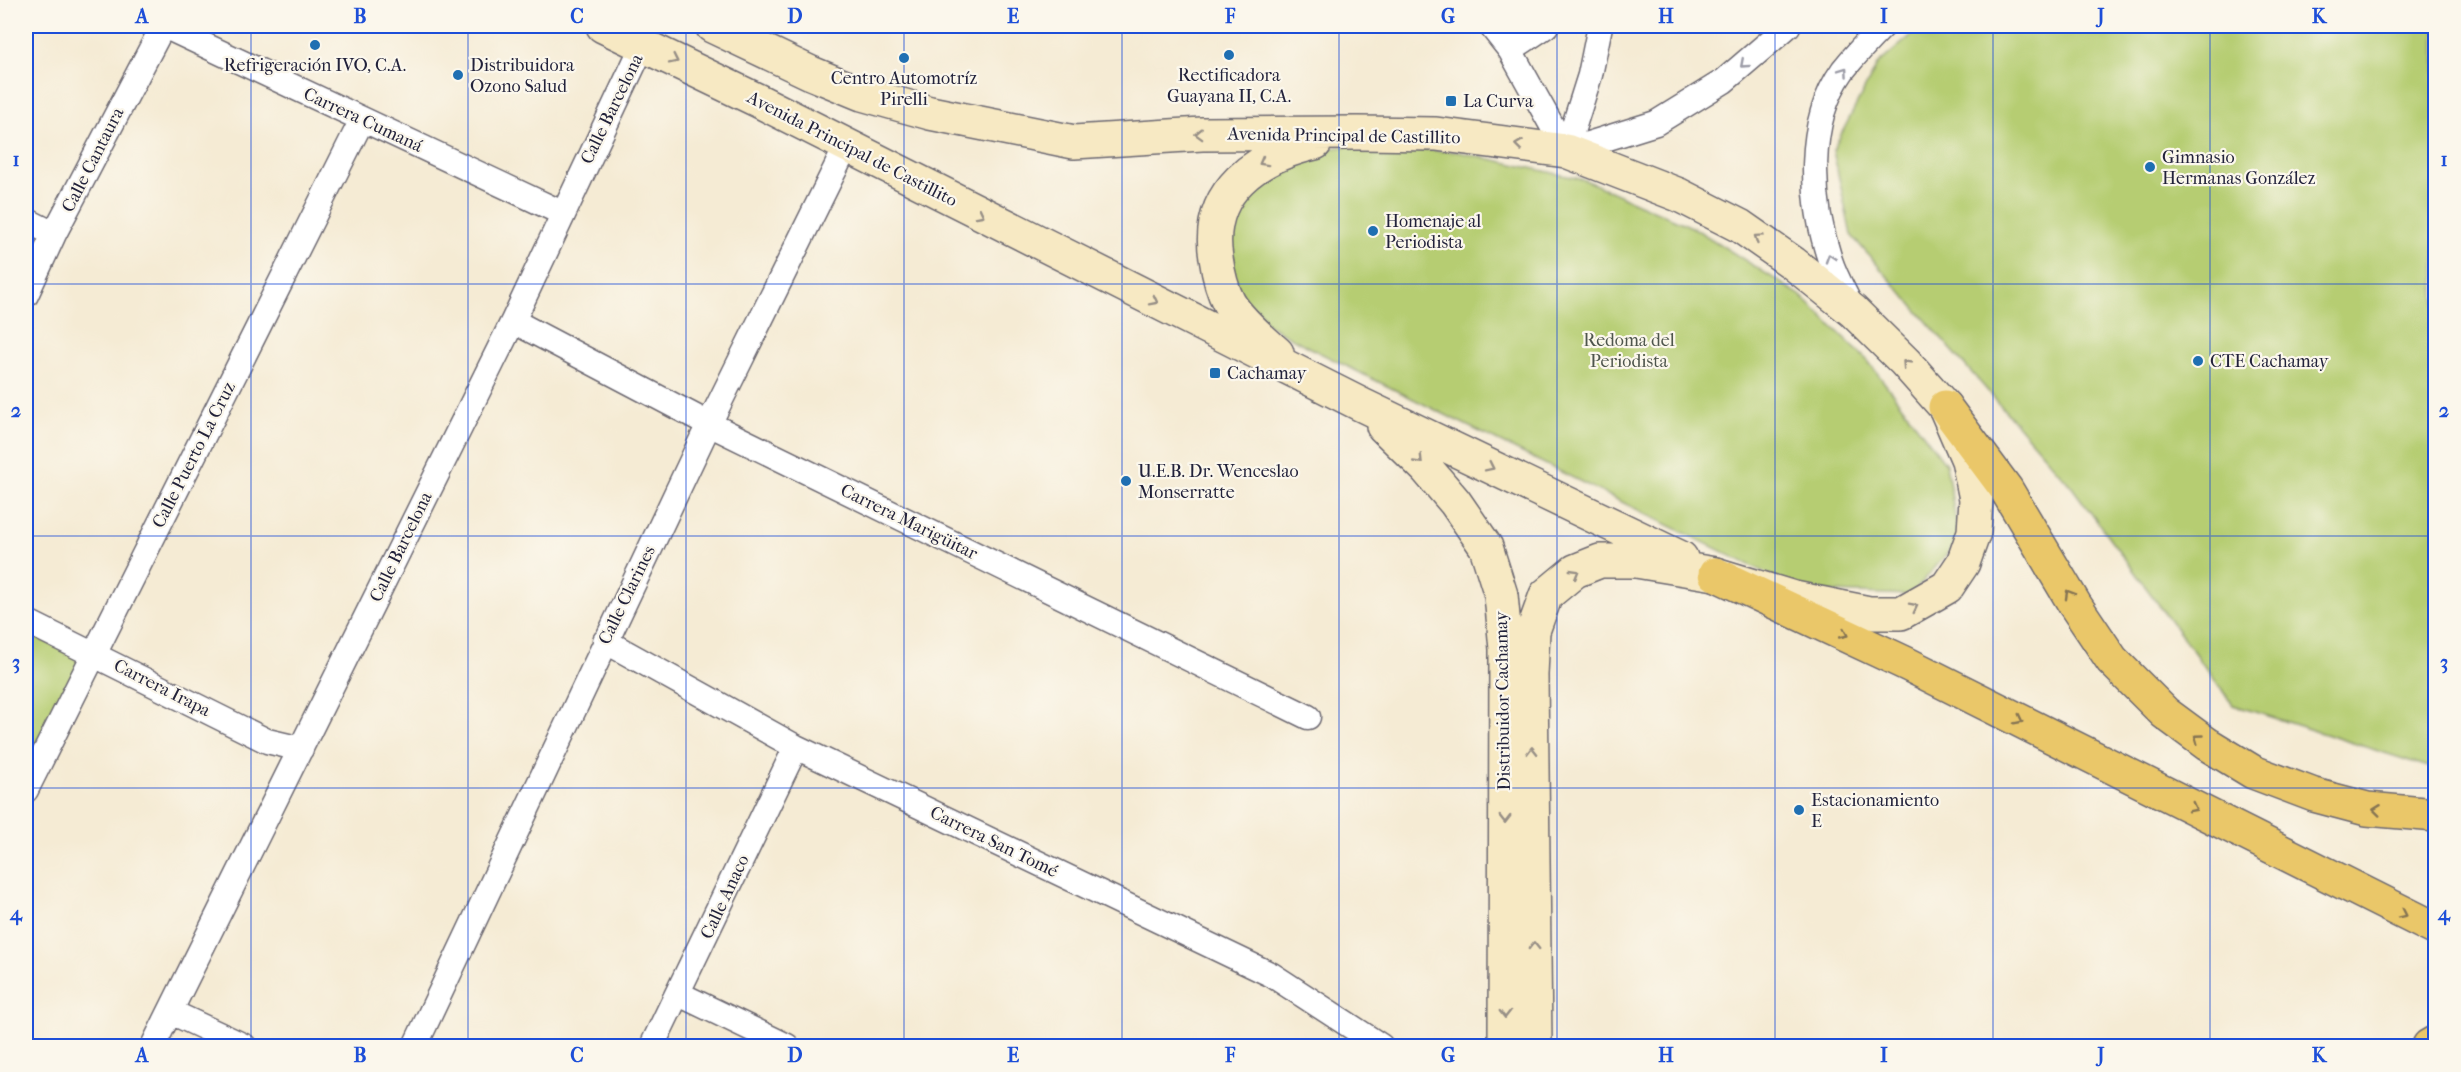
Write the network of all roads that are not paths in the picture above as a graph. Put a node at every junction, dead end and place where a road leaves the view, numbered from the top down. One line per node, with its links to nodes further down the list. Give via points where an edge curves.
1 (163, 26): 12 (street, Carrera Cumaná); 18 (street, Calle Cantaura)
2 (603, 26): 10 (main road, Avenida Principal de Castillito)
3 (712, 26): 9 (main road, Avenida Principal de Castillito)
4 (1491, 26): 11 (street)
5 (1546, 26): 11 (street)
6 (1600, 26): 15 (street, via 1590,75)
7 (1788, 26): 15 (street, one-way to 15, via 1724,81 1656,123)
8 (1883, 26): 20 (street, one-way to 8, via 1831,262 1818,212 1815,159 1822,112 1842,72)
9 (755, 35): 13 (main road, Avenida Principal de Castillito, one-way to 9, via 1202,134 1074,141 930,113 862,94 811,73)
10 (643, 45): 14 (main road, Avenida Principal de Castillito, one-way to 14); 16 (street, Calle Barcelona)
11 (1510, 50): 15 (street)
12 (362, 120): 16 (street, Carrera Cumaná); 28 (street, Calle Puerto La Cruz)
13 (1358, 133): 15 (main road, Avenida Principal de Castillito, one-way to 13, via 1436,134); 22 (main road, one-way to 22, via 1292,148 1257,165 1234,186 1217,214 1213,239 1229,303 1255,333 1276,352)
14 (846, 147): 22 (main road, Avenida Principal de Castillito, one-way to 22); 24 (street, Calle Clarines)
15 (1566, 152): 20 (main road, Avenida Principal de Castillito, one-way to 15, via 1740,226 1679,195)
16 (562, 213): 21 (street, Calle Barcelona)
17 (26, 220): 18 (street)
18 (54, 234): 19 (street, Calle Cantaura)
19 (26, 295)
20 (1853, 311): 23 (main road, Avenida Principal de Castillito, one-way to 20)
21 (513, 321): 24 (street, Carrera Marigüitar); 31 (street, Calle Barcelona)
22 (1362, 405): 25 (main road, Avenida Principal de Castillito, one-way to 25); 44 (main road, Distribuidor Cachamay, one-way to 44, via 1455,502 1486,547 1501,595 1506,649)
23 (1946, 407): 25 (main road, Avenida Principal de Castillito, one-way to 23, via 1794,598 1869,613 1901,613 1947,587 1974,532 1976,499 1968,460); 33 (main road, one-way to 23, via 2367,809 2314,795 2253,771 2165,713 2112,660 2006,489)
24 (709, 424): 27 (street, Calle Clarines); 29 (street, Carrera Marigüitar)
25 (1715, 574): 34 (main road, one-way to 34, via 1918,669); 45 (main road, Distribuidor Cachamay, one-way to 25, via 1531,675 1533,631 1546,595 1575,572 1600,561 1636,561)
26 (26, 621): 28 (street, Carrera Irapa)
27 (605, 641): 30 (street, Carrera San Tomé); 40 (street, Calle Clarines)
28 (95, 654): 31 (street, Carrera Irapa, via 267,741); 32 (street, Calle Puerto La Cruz)
29 (1308, 717)
30 (796, 747): 35 (street, Calle Anaco); 43 (street, Carrera San Tomé, via 1272,975)
31 (301, 749): 36 (street, Calle Barcelona)
32 (26, 790)
33 (2436, 815)
34 (2436, 929)
35 (679, 994): 41 (street, Calle Anaco); 42 (street)
36 (171, 1012): 38 (street, Calle Barcelona); 39 (street)
37 (2436, 1042): 46 (main road)
38 (153, 1047)
39 (244, 1047)
40 (415, 1047)
41 (652, 1047)
42 (787, 1047)
43 (1381, 1047)
44 (1504, 1047)
45 (1535, 1047)
46 (2429, 1047)

